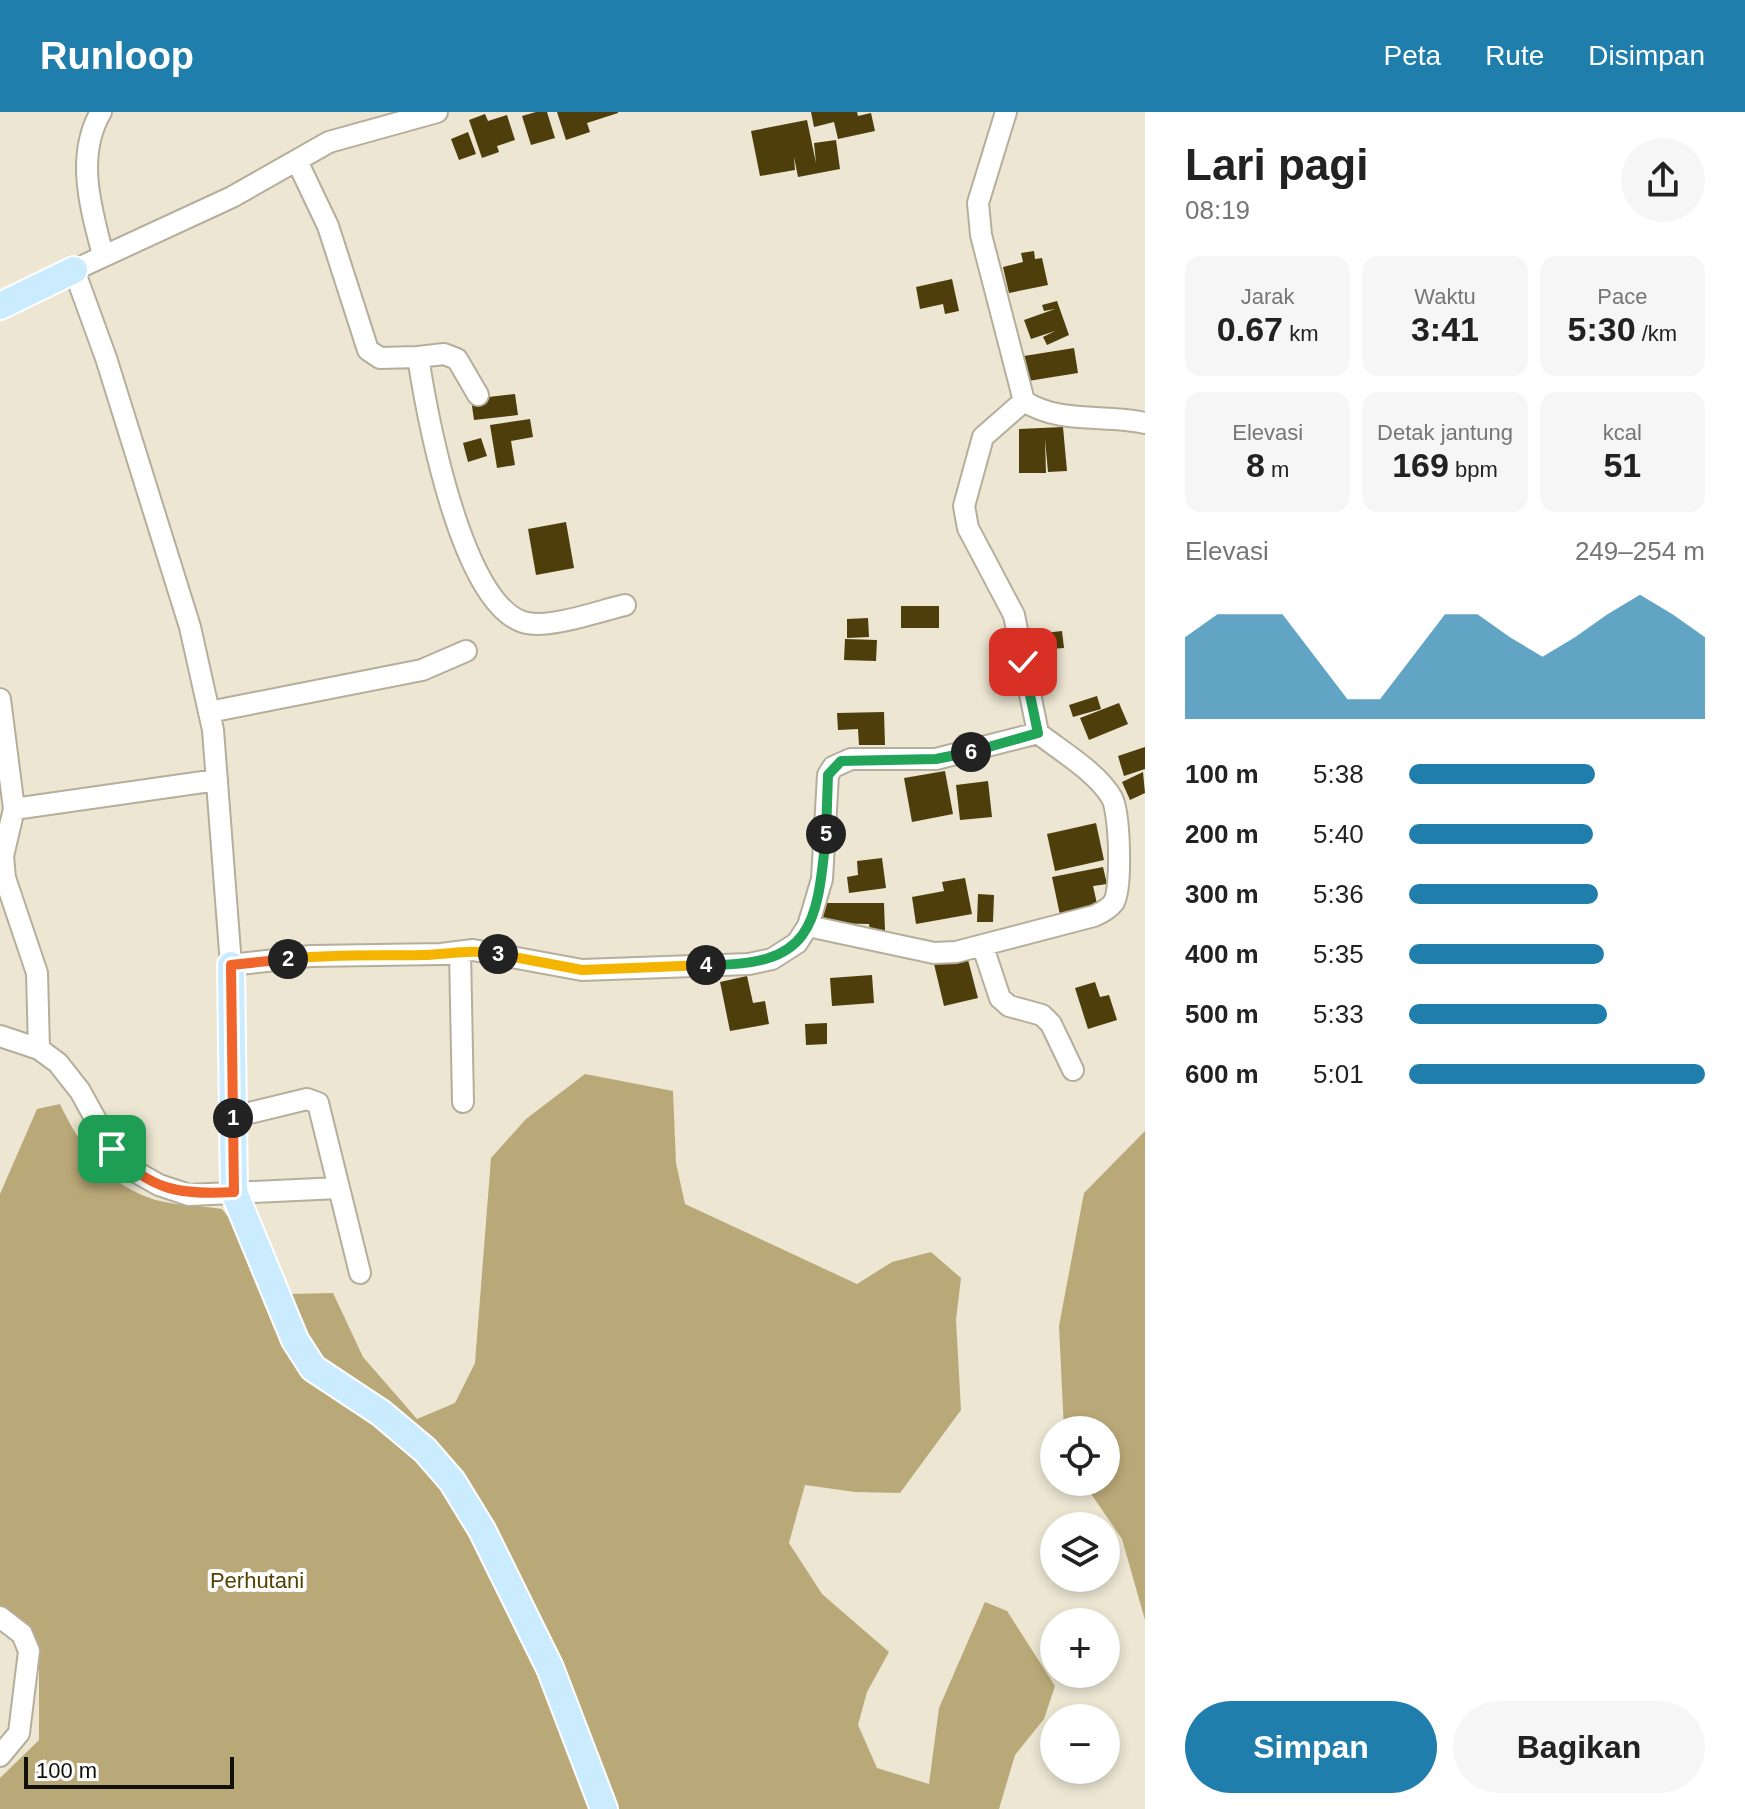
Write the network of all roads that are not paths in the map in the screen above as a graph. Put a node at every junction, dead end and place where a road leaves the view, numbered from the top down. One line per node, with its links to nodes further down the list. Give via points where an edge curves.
1 (101, 112): 5 (street, via 88,146 88,177)
2 (437, 112): 4 (street, via 341,137)
3 (1006, 112): 10 (street, via 978,203 981,235)
4 (297, 161): 5 (street, via 232,197); 8 (street, via 328,226 368,350 380,358)
5 (103, 255): 6 (street)
6 (74, 270): 7 (main road); 15 (street, via 167,551)
7 (0, 306)
8 (418, 357): 9 (street, via 444,354 457,359); 12 (street, via 442,479 469,553 499,605 515,619 533,624)
9 (478, 395)
10 (1024, 401): 11 (street, via 1039,411); 16 (street, via 983,437 964,506 968,528 1014,615)
11 (1145, 423)
12 (625, 605)
13 (466, 651): 15 (street, via 422,670)
14 (0, 699): 18 (street)
15 (209, 712): 17 (street)
16 (1038, 733): 20 (street, via 936,759 851,759 833,767 828,775 822,879); 21 (street, via 1112,797 1118,889 1111,906 1094,916)
17 (217, 780): 18 (street); 23 (street)
18 (14, 809): 19 (street)
19 (2, 856): 25 (street, via 37,973)
20 (808, 926): 21 (street, via 934,953); 22 (street, via 785,953 749,964 582,970)
21 (983, 947): 26 (street, via 1000,998 1009,1006 1042,1015)
22 (460, 952): 23 (street, via 349,954); 27 (street)
23 (231, 965): 28 (main road)
24 (0, 1036): 25 (street)
25 (39, 1049): 30 (street, via 80,1091 112,1149 129,1168 189,1195)
26 (1073, 1070)
27 (463, 1102)
28 (233, 1117): 29 (street, via 313,1100 320,1108); 30 (main road)
29 (339, 1188): 30 (street); 31 (street)
30 (234, 1192): 34 (main road, via 305,1360 425,1450 452,1481 482,1530 550,1668)
31 (360, 1273)
32 (0, 1617): 33 (street, via 22,1634 29,1651 19,1733)
33 (0, 1756)
34 (604, 1809)

